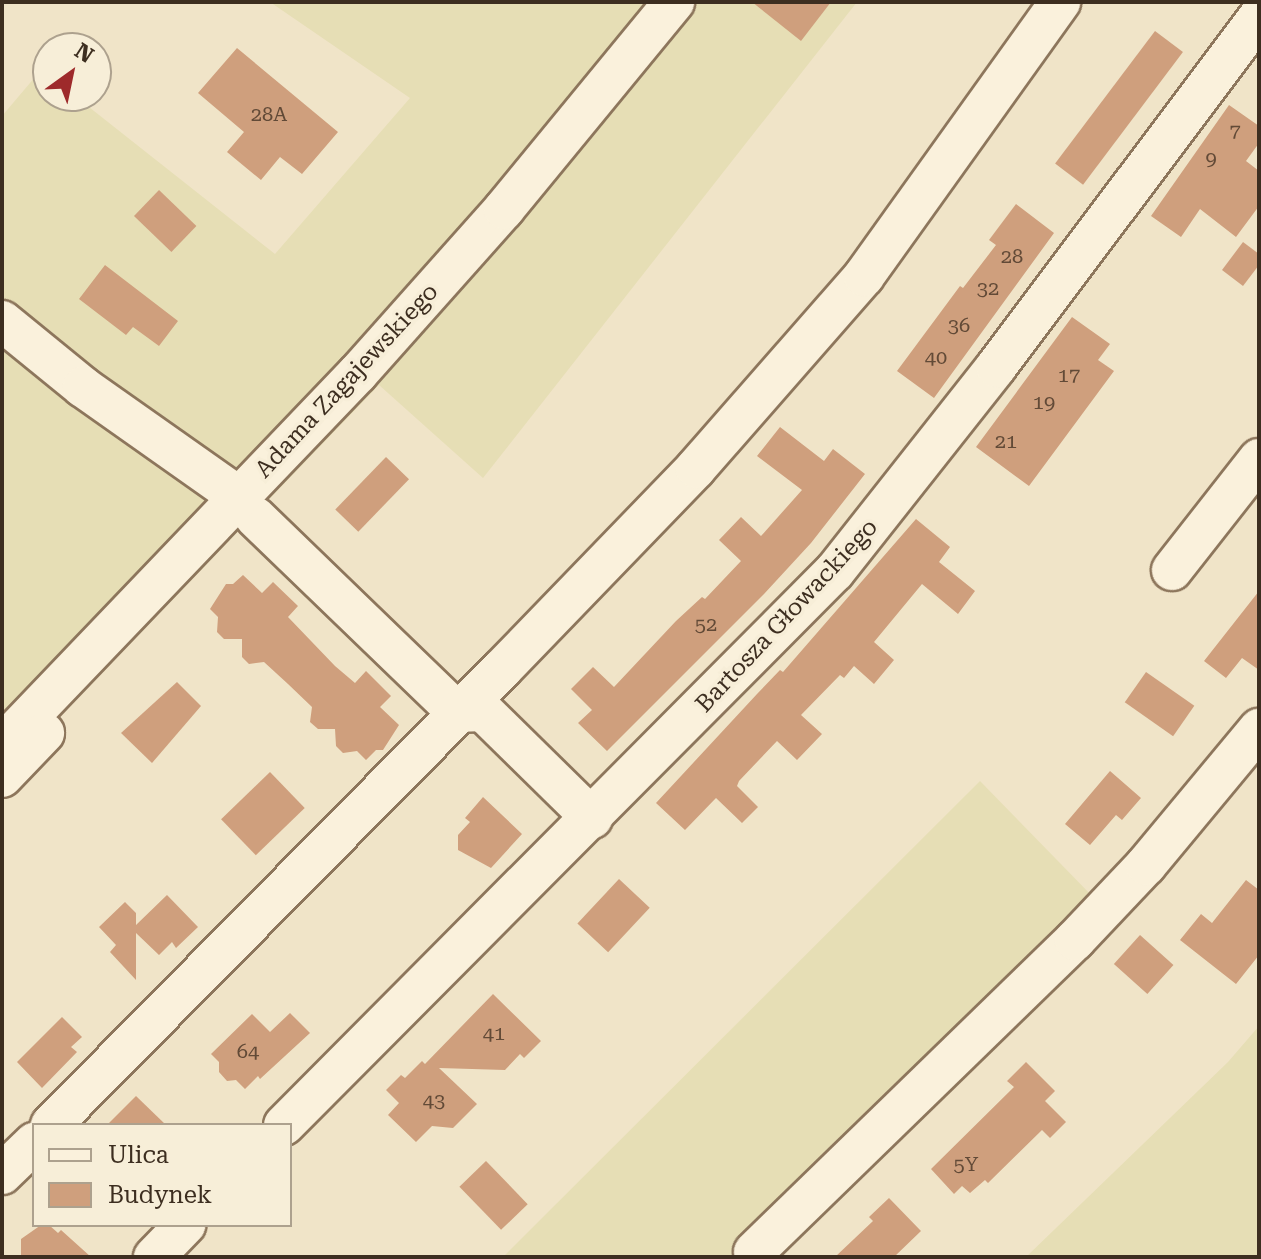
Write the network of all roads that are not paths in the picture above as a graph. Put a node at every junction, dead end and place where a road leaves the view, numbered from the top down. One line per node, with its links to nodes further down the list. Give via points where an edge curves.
1 (674, 2): 7 (street, Adama Zagajewskiego)
2 (1060, 2): 9 (street, via 864,276 696,468)
3 (1259, 17): 13 (street, Bartosza Głowackiego, via 835,571)
4 (2, 321): 7 (street)
5 (361, 405): 7 (street)
6 (1259, 459): 8 (street)
7 (247, 507): 9 (street); 11 (street, Adama Zagajewskiego); 12 (street)
8 (1172, 570)
9 (457, 712): 13 (street, via 483,711); 14 (street)
10 (1259, 729): 19 (street, via 1156,854 1075,940)
11 (2, 745)
12 (2, 777)
13 (592, 818): 15 (street, Bartosza Głowackiego)
14 (53, 1123)
15 (286, 1123)
16 (32, 1145): 17 (street)
17 (2, 1174)
18 (183, 1227): 20 (street)
19 (754, 1252)
20 (154, 1257)

